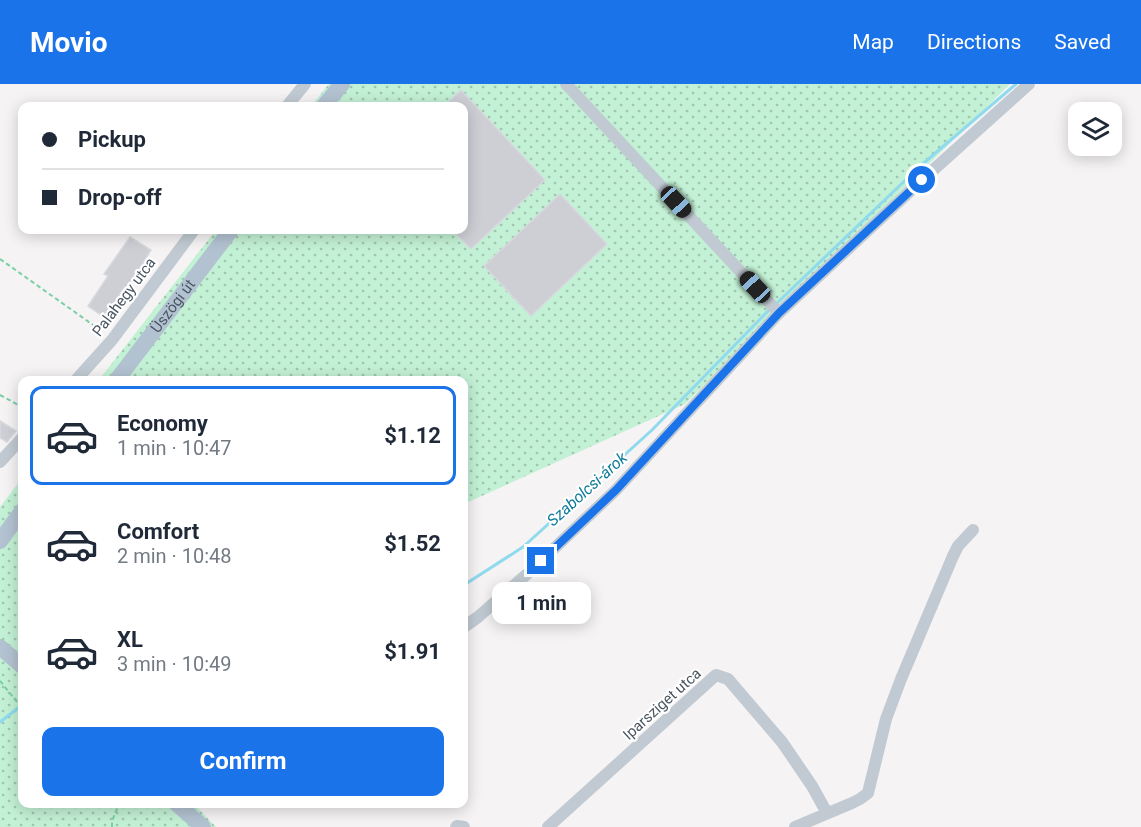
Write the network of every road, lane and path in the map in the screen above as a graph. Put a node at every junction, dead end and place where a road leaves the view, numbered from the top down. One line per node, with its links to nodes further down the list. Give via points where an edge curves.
1 (342, 84): 6 (main road)
2 (566, 84): 10 (street)
3 (1029, 84): 10 (street)
4 (301, 85): 5 (street)
5 (290, 102)
6 (327, 102)
7 (191, 234): 11 (street, Palahegy utca)
8 (228, 234): 13 (main road, Üszögi út)
9 (0, 259): 11 (path)
10 (775, 309): 21 (street, via 616,490)
11 (112, 340): 12 (street, Palahegy utca)
12 (80, 376)
13 (120, 376)
14 (0, 395): 15 (path)
15 (18, 404)
16 (18, 442): 17 (street)
17 (0, 462)
18 (18, 517): 20 (main road)
19 (973, 530): 28 (street, via 953,556 901,679 886,719 868,793)
20 (0, 542)
21 (468, 624)
22 (0, 647): 23 (main road)
23 (18, 663)
24 (0, 681): 25 (path)
25 (18, 703)
26 (117, 808): 29 (path)
27 (181, 808): 30 (main road)
28 (828, 813): 33 (street, Iparsziget utca, via 782,742 728,679 716,675); 34 (street)
29 (112, 827)
30 (202, 827)
31 (456, 827): 32 (street)
32 (464, 827)
33 (548, 827)
34 (795, 827)

